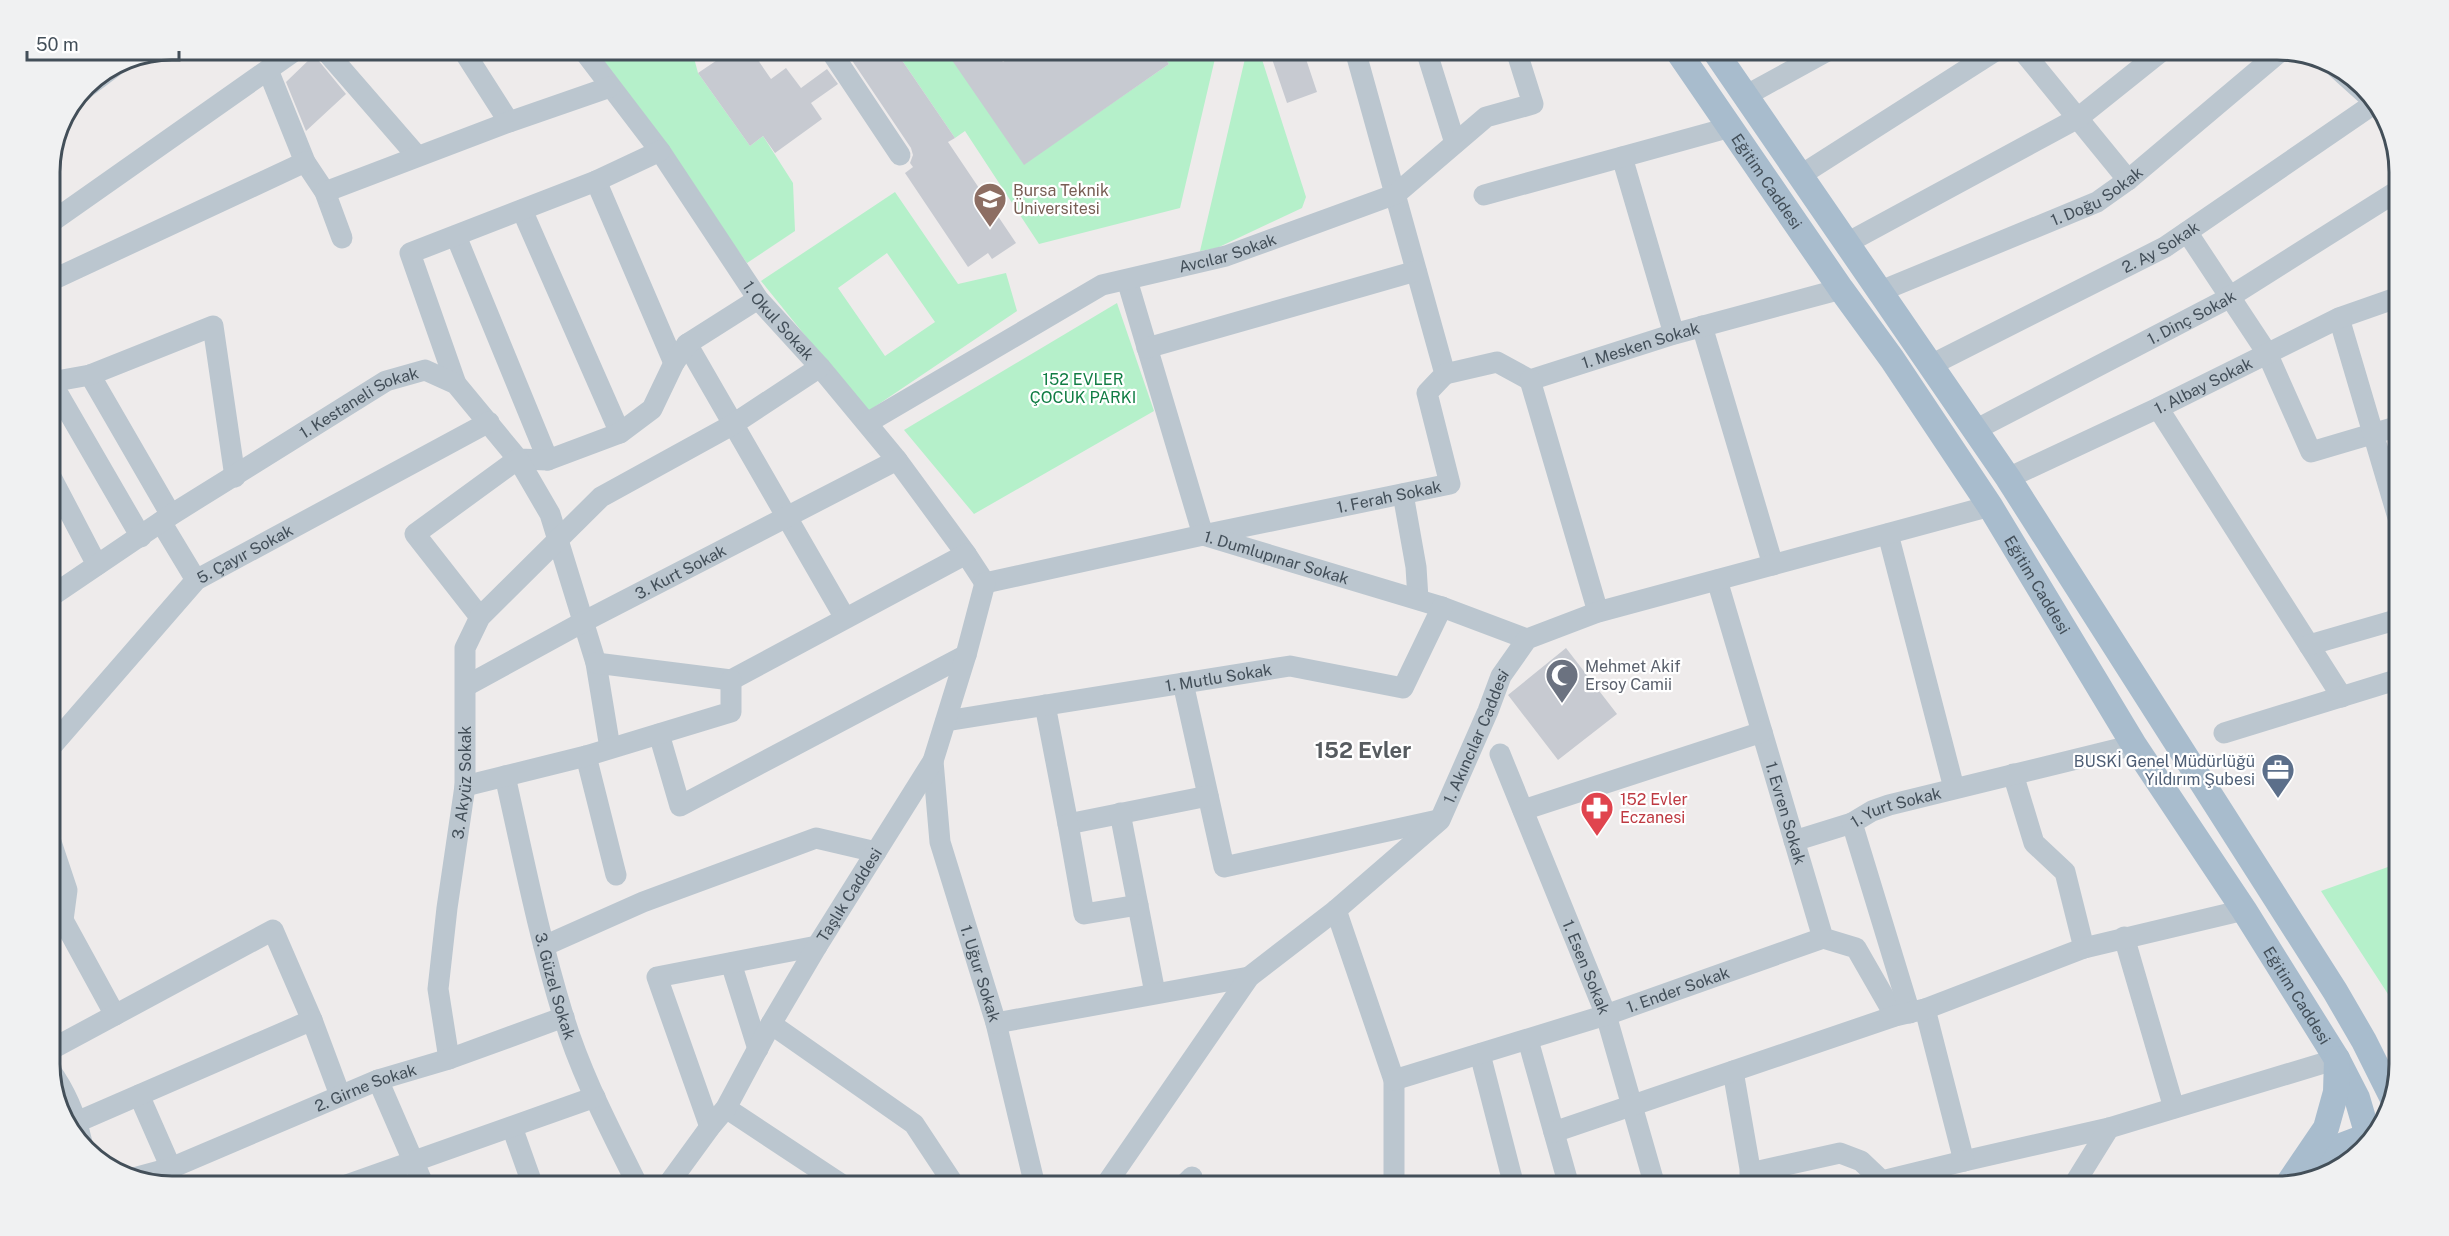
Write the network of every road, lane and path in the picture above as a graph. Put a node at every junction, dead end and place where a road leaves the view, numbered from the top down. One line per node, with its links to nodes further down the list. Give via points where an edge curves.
1 (282, 60): 16 (street)
2 (334, 60): 26 (street)
3 (469, 60): 21 (street)
4 (590, 60): 17 (street, 1. Okul Sokak)
5 (837, 60): 25 (street)
6 (1359, 60): 33 (street)
7 (1429, 60): 23 (street)
8 (1519, 60): 23 (street, Avcılar Sokak, via 1533,104 1486,117)
9 (1684, 60): 22 (main road, Eğitim Caddesi)
10 (1721, 60): 18 (main road, Eğitim Caddesi)
11 (1811, 60): 18 (street)
12 (1981, 60): 29 (street)
13 (2030, 60): 20 (street)
14 (2150, 60): 20 (street)
15 (2270, 60): 30 (street, 1. Doğu Sokak)
16 (268, 70): 28 (street); 37 (street)
17 (610, 87): 21 (street); 24 (street, 1. Okul Sokak)
18 (1747, 95): 29 (main road, Eğitim Caddesi)
19 (2371, 111): 38 (street, 2. Ay Sokak)
20 (2078, 118): 30 (street); 41 (street)
21 (509, 122): 26 (street)
22 (1731, 127): 27 (street); 45 (main road, Eğitim Caddesi)
23 (1455, 143): 33 (street, Avcılar Sokak)
24 (660, 151): 31 (street); 48 (street, 1. Okul Sokak)
25 (900, 155)
26 (417, 156): 32 (street)
27 (1622, 157): 34 (street); 52 (street)
28 (305, 162): 32 (street); 43 (street)
29 (1801, 176): 41 (main road, Eğitim Caddesi)
30 (2128, 180): 46 (street, 1. Doğu Sokak, via 2097,202)
31 (596, 181): 36 (street); 56 (street)
32 (325, 192): 40 (street)
33 (1396, 194): 42 (street); 44 (street, Avcılar Sokak, via 1226,256)
34 (1484, 195)
35 (2389, 196): 47 (street, 1. Dinç Sokak)
36 (522, 210): 39 (street); 71 (street)
37 (60, 216)
38 (2187, 232): 47 (street); 57 (street, 2. Ay Sokak, via 2165,247)
39 (456, 236): 63 (street, via 410,253); 74 (street)
40 (342, 238)
41 (1847, 243): 46 (main road, Eğitim Caddesi)
42 (1416, 271): 54 (street); 59 (street)
43 (60, 276)
44 (1127, 280): 54 (street); 67 (street, Avcılar Sokak, via 1102,285)
45 (1841, 289): 51 (street, 1. Mesken Sokak); 81 (main road, Eğitim Caddesi)
46 (1881, 291): 57 (main road, Eğitim Caddesi)
47 (2230, 296): 55 (street); 70 (street, 1. Dinç Sokak)
48 (758, 299): 53 (street); 58 (street, 1. Okul Sokak)
49 (2389, 300): 50 (street, 1. Albay Sokak)
50 (2339, 318): 55 (street, 1. Albay Sokak); 72 (street)
51 (1702, 326): 52 (street, 1. Mesken Sokak); 90 (street)
52 (1674, 334): 62 (street, 1. Mesken Sokak)
53 (687, 344): 56 (street); 68 (street)
54 (1147, 348): 85 (street)
55 (2267, 353): 65 (street, 1. Albay Sokak); 72 (street, via 2311,452)
56 (674, 363): 71 (street, via 652,409)
57 (1931, 365): 70 (main road, Eğitim Caddesi)
58 (820, 367): 67 (street, 1. Okul Sokak); 68 (street, 3. Akyüz Sokak)
59 (1445, 374): 62 (street, via 1497,362); 80 (street, 1. Ferah Sokak, via 1427,393 1450,484)
60 (90, 375): 61 (street); 76 (street, via 213,326); 82 (street)
61 (60, 380)
62 (1530, 380): 97 (street)
63 (456, 384): 66 (street, 1. Kestaneli Sokak); 76 (street, 1. Kestaneli Sokak, via 425,370 386,381)
64 (60, 398): 86 (street)
65 (2158, 408): 77 (street, 1. Albay Sokak); 103 (street)
66 (489, 422): 73 (street, 1. Kestaneli Sokak); 91 (street, 5. Çayır Sokak)
67 (867, 423): 75 (street, 1. Okul Sokak)
68 (732, 425): 83 (street); 87 (street, 3. Akyüz Sokak, via 601,497)
69 (2389, 429): 72 (street)
70 (1975, 430): 77 (main road, Eğitim Caddesi)
71 (620, 433): 74 (street)
72 (2374, 434): 78 (street)
73 (518, 459): 74 (street); 87 (street, 1. Kestaneli Sokak, via 550,514); 98 (street, via 415,534)
74 (548, 460)
75 (897, 460): 83 (street, 3. Kurt Sokak); 88 (street, 1. Okul Sokak)
76 (235, 477): 82 (street, 1. Kestaneli Sokak)
77 (2008, 478): 155 (main road, Eğitim Caddesi)
78 (2389, 486)
79 (60, 494): 89 (street)
80 (1403, 494): 85 (street, 1. Ferah Sokak); 95 (street)
81 (1990, 506): 84 (street); 117 (main road, Eğitim Caddesi)
82 (166, 518): 86 (street, 1. Kestaneli Sokak); 91 (street)
83 (787, 518): 99 (street); 100 (street, 3. Kurt Sokak)
84 (1887, 534): 90 (street); 125 (street)
85 (1203, 535): 93 (street, 1. Dumlupınar Sokak); 95 (street, 1. Dumlupınar Sokak)
86 (141, 537): 89 (street, 1. Kestaneli Sokak)
87 (558, 540): 98 (street, 3. Akyüz Sokak); 100 (street, 1. Kestaneli Sokak)
88 (966, 554): 93 (street, 1. Okul Sokak); 99 (street)
89 (97, 565): 94 (street, 1. Kestaneli Sokak)
90 (1773, 565): 92 (street)
91 (196, 580): 116 (street, 5. Çayır Sokak)
92 (1717, 580): 97 (street); 113 (street, 1. Evren Sokak)
93 (984, 583): 104 (street, Taşlık Caddesi)
94 (60, 590)
95 (1418, 599): 96 (street, 1. Dumlupınar Sokak)
96 (1442, 607): 102 (street, 1. Dumlupınar Sokak); 108 (street, 1. Mutlu Sokak, via 1403,688 1290,666)
97 (1598, 612): 102 (street)
98 (480, 617): 109 (street, 3. Akyüz Sokak, via 465,648)
99 (845, 618): 106 (street)
100 (583, 622): 105 (street, 1. Kestaneli Sokak); 109 (street, 3. Kurt Sokak)
101 (2389, 622): 103 (street)
102 (1527, 639): 129 (street, 1. Akıncılar Caddesi, via 1501,676)
103 (2309, 645): 110 (street)
104 (966, 655): 112 (street, Taşlık Caddesi); 115 (street, via 680,807)
105 (596, 663): 106 (street); 118 (street, 1. Kestaneli Sokak)
106 (731, 680): 115 (street, via 731,712)
107 (2389, 682): 110 (street)
108 (1184, 683): 111 (street, 1. Mutlu Sokak); 126 (street)
109 (466, 686): 124 (street, 3. Akyüz Sokak)
110 (2342, 696): 114 (street)
111 (1045, 705): 112 (street, 1. Mutlu Sokak); 130 (street)
112 (946, 721): 121 (street, Taşlık Caddesi)
113 (1762, 732): 127 (street); 132 (street, 1. Evren Sokak)
114 (2224, 733)
115 (658, 734): 118 (street)
116 (60, 736)
117 (2134, 745): 122 (street, 1. Yurt Sokak); 137 (main road, Eğitim Caddesi)
118 (610, 748): 120 (street)
119 (1500, 754): 127 (street, 1. Esen Sokak)
120 (586, 756): 123 (street); 134 (street)
121 (933, 761): 133 (street, Taşlık Caddesi); 152 (street, 1. Uğur Sokak, via 940,842)
122 (2013, 774): 125 (street, 1. Yurt Sokak); 143 (street, via 2034,843 2066,872)
123 (505, 776): 124 (street); 141 (street, 3. Güzel Sokak)
124 (465, 786): 159 (street, 3. Akyüz Sokak, via 438,989)
125 (1954, 789): 131 (street, 1. Yurt Sokak, via 1889,805)
126 (1208, 796): 128 (street); 129 (street, via 1224,867)
127 (1522, 810): 149 (street, 1. Esen Sokak)
128 (1120, 813): 130 (street); 135 (street)
129 (1440, 820): 136 (street, 1. Akıncılar Caddesi)
130 (1068, 824): 135 (street, via 1083,914)
131 (1852, 824): 132 (street); 147 (street, 1. Yurt Sokak)
132 (1794, 841): 140 (street, 1. Evren Sokak)
133 (876, 852): 141 (street, via 816,838 643,902); 142 (street, Taşlık Caddesi)
134 (616, 875)
135 (1138, 904): 146 (street)
136 (1336, 910): 145 (street, 1. Akıncılar Caddesi); 164 (street)
137 (2244, 910): 139 (street); 160 (main road, Eğitim Caddesi)
138 (60, 933): 148 (street)
139 (2124, 937): 143 (street); 172 (street)
140 (1823, 938): 147 (street, via 1856,948); 149 (street, 1. Ender Sokak)
141 (544, 946): 150 (street, 3. Güzel Sokak)
142 (818, 946): 144 (street); 153 (street, Taşlık Caddesi)
143 (2084, 948): 147 (street)
144 (731, 963): 157 (street); 175 (street, via 657,977)
145 (1249, 977): 146 (street); 194 (street, 1. Akıncılar Caddesi)
146 (1155, 993): 152 (street)
147 (1910, 1013): 162 (street); 180 (street)
148 (115, 1015): 151 (street, via 273,930); 156 (street)
149 (1606, 1016): 154 (street, 1. Ender Sokak); 170 (street, 1. Esen Sokak)
150 (564, 1017): 159 (street, 2. Girne Sokak); 169 (street, 3. Güzel Sokak)
151 (312, 1020): 167 (street); 168 (street)
152 (996, 1023): 193 (street, 1. Uğur Sokak)
153 (771, 1024): 157 (street, Taşlık Caddesi); 192 (street, via 914,1124)
154 (1528, 1040): 158 (street, 1. Ender Sokak); 178 (street)
155 (2364, 1041): 161 (main road); 165 (main road)
156 (60, 1045)
157 (758, 1049): 171 (street, Taşlık Caddesi)
158 (1480, 1054): 164 (street, 1. Ender Sokak); 196 (street)
159 (449, 1059): 163 (street, 2. Girne Sokak)
160 (2337, 1059): 172 (street); 177 (main road, Eğitim Caddesi); 185 (main road, via 2336,1092 2326,1128)
161 (2389, 1066)
162 (1733, 1071): 170 (street); 199 (street)
163 (378, 1080): 168 (street, 2. Girne Sokak); 181 (street)
164 (1394, 1080): 195 (street)
165 (2386, 1086)
166 (62, 1087): 173 (street)
167 (139, 1095): 173 (street); 182 (street)
168 (340, 1095): 182 (street, 2. Girne Sokak)
169 (595, 1097): 174 (street); 189 (street, 3. Güzel Sokak)
170 (1632, 1106): 178 (street); 198 (street, 1. Esen Sokak)
171 (726, 1108): 175 (street, Taşlık Caddesi); 191 (street)
172 (2174, 1108): 176 (street)
173 (77, 1122)
174 (512, 1127): 181 (street); 188 (street)
175 (710, 1127): 190 (street, Taşlık Caddesi)
176 (2109, 1128): 180 (street); 203 (street)
177 (2368, 1129)
178 (1554, 1132): 197 (street)
179 (2359, 1140): 183 (main road, via 2336,1148)
180 (1964, 1161): 202 (street)
181 (412, 1163): 186 (street); 187 (street)
182 (171, 1168): 184 (street, 2. Girne Sokak)
183 (2308, 1171)
184 (150, 1174)
185 (2294, 1174)
186 (374, 1176)
187 (419, 1176)
188 (529, 1176)
189 (633, 1176)
190 (674, 1176)
191 (829, 1176)
192 (949, 1176)
193 (1026, 1176)
194 (1112, 1176)
195 (1393, 1176)
196 (1511, 1176)
197 (1566, 1176)
198 (1652, 1176)
199 (1751, 1176)
200 (1765, 1176): 201 (street, via 1840,1153 1861,1161)
201 (1878, 1176)
202 (1899, 1176)
203 (2079, 1176)

